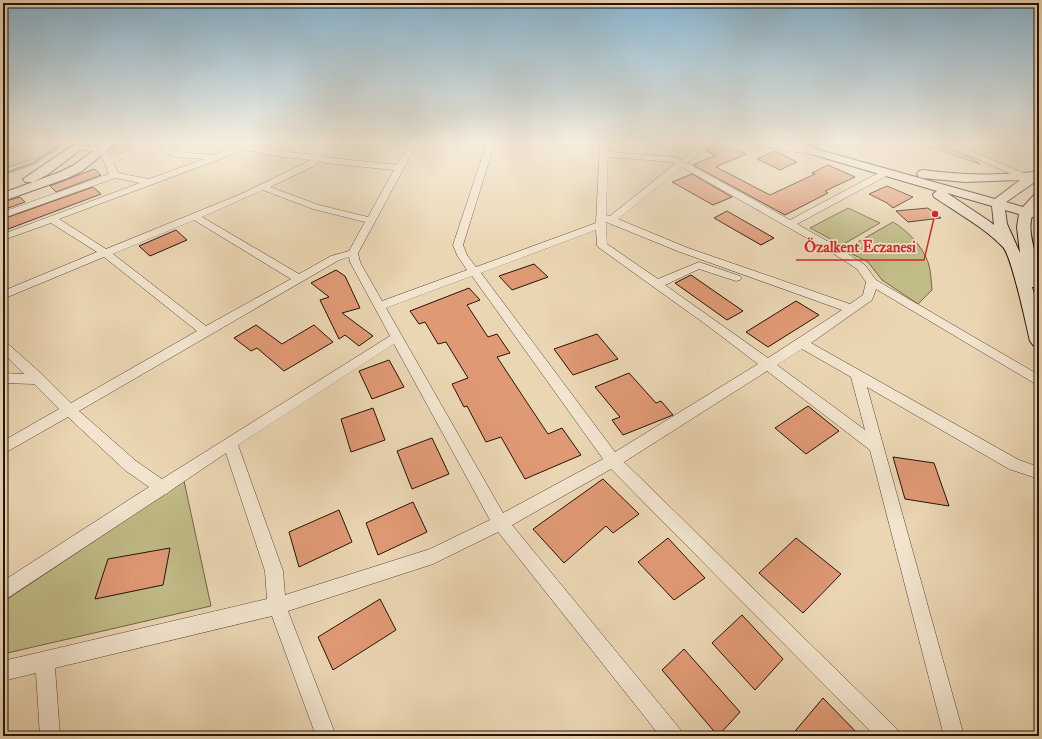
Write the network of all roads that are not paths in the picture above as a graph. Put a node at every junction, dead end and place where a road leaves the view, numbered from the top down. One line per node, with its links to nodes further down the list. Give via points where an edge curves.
1 (33, 176): 21 (main road)
2 (59, 176): 22 (main road)
3 (113, 176): 25 (street)
4 (117, 176): 18 (street)
5 (164, 176): 18 (street)
6 (284, 176): 20 (street)
7 (395, 176): 29 (street)
8 (481, 176): 36 (street, via 458,245)
9 (604, 176): 28 (street)
10 (664, 176): 28 (street)
11 (704, 176): 30 (street)
12 (879, 176): 30 (street)
13 (897, 176): 19 (main road)
14 (921, 176): 23 (main road)
15 (937, 176): 16 (main road, via 980,179)
16 (1016, 176)
17 (1035, 176): 23 (main road)
18 (149, 182): 27 (street)
19 (919, 183): 23 (main road); 32 (main road, via 984,224)
20 (262, 187): 26 (street); 29 (street, via 316,207)
21 (3, 190)
22 (3, 198)
23 (1000, 202): 24 (main road); 32 (main road, via 1000,224)
24 (1033, 208): 35 (main road, via 1024,228)
25 (3, 215)
26 (194, 216): 33 (street); 38 (street)
27 (52, 219): 31 (street); 33 (street)
28 (604, 220): 36 (street); 40 (street, via 602,244); 44 (street)
29 (371, 221): 34 (street)
30 (790, 224): 39 (street, via 861,267)
31 (3, 237)
32 (1009, 246): 35 (main road)
33 (104, 252): 41 (street); 45 (street)
34 (353, 253): 38 (street, via 335,258); 43 (street, via 355,262)
35 (1024, 263): 42 (main road)
36 (474, 271): 43 (street); 59 (street)
37 (736, 278): 40 (street, via 699,265)
38 (300, 279): 45 (street)
39 (872, 282): 44 (street, via 868,298); 54 (street)
40 (657, 284): 50 (street)
41 (3, 295)
42 (1035, 297): 47 (main road)
43 (380, 306): 46 (street)
44 (852, 309): 48 (street)
45 (206, 332): 55 (street)
46 (397, 337): 56 (street); 62 (street)
47 (1039, 341)
48 (802, 343): 50 (street); 51 (street)
49 (3, 346): 53 (street)
50 (766, 365): 57 (street, via 857,430); 59 (street)
51 (857, 375): 57 (street); 60 (street, via 1014,465)
52 (3, 378): 53 (street)
53 (39, 379): 55 (street)
54 (1039, 381)
55 (70, 410): 58 (street); 61 (street, via 131,466)
56 (230, 443): 61 (street); 64 (street, via 274,571)
57 (875, 446): 71 (street)
58 (3, 448)
59 (613, 461): 62 (street); 70 (street)
60 (1039, 473)
61 (163, 488): 63 (street)
62 (500, 523): 64 (street, via 434,556); 69 (street)
63 (3, 591)
64 (277, 606): 65 (street); 68 (street)
65 (45, 661): 66 (street); 67 (street)
66 (3, 671)
67 (50, 736)
68 (326, 736)
69 (673, 736)
70 (890, 736)
71 (954, 736)

